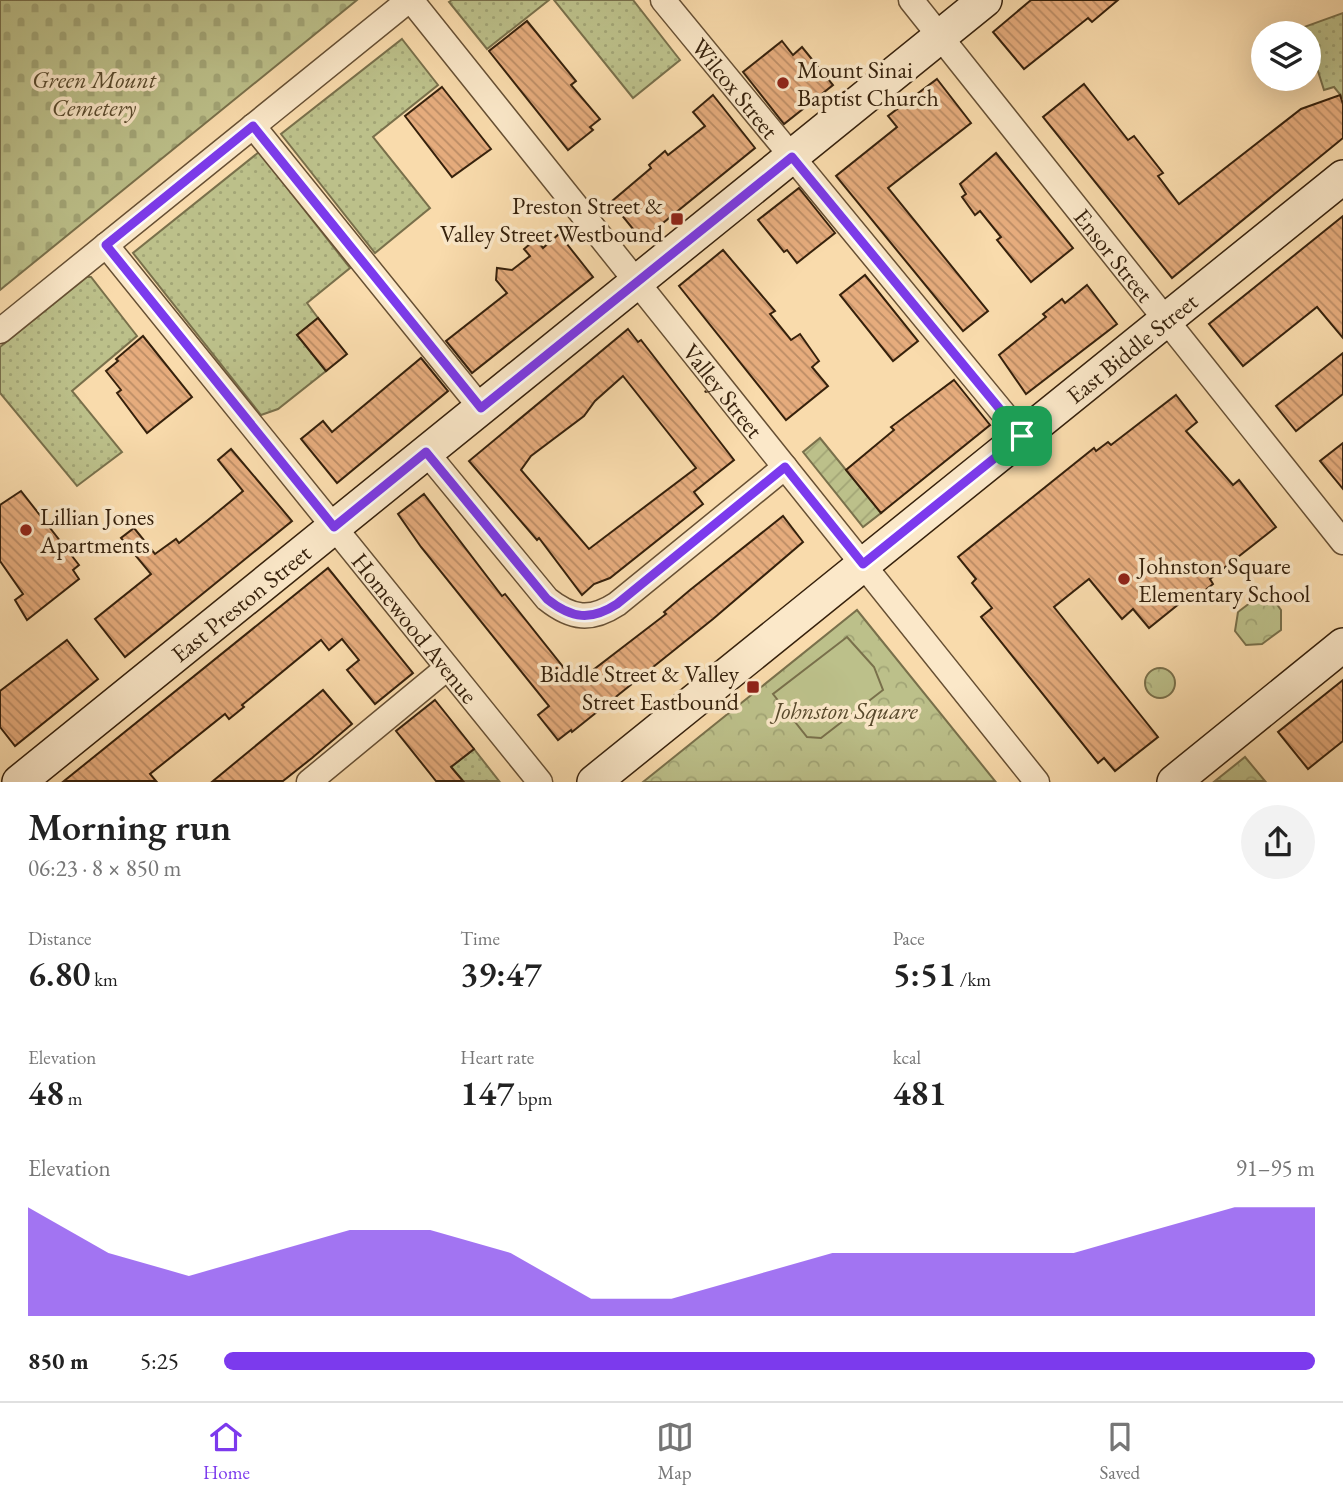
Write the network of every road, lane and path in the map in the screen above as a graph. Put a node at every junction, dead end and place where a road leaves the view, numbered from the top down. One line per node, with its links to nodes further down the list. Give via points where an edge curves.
1 (410, 0): 6 (street); 10 (street, Valley Street)
2 (663, 0): 7 (street, Wilcox Street)
3 (911, 0): 5 (street, Ensor Street)
4 (985, 0): 5 (main road, East Preston Street)
5 (940, 37): 7 (main road, East Preston Street); 11 (street, Ensor Street)
6 (253, 126): 9 (street); 13 (street)
7 (792, 157): 10 (main road, East Preston Street); 14 (street, Wilcox Street)
8 (1343, 177): 11 (main road, East Biddle Street)
9 (106, 245): 12 (street); 17 (street, Homewood Avenue)
10 (636, 282): 13 (main road, East Preston Street); 16 (street, Valley Street)
11 (1166, 320): 14 (main road, East Biddle Street); 18 (street, Ensor Street)
12 (0, 331)
13 (481, 408): 15 (main road, East Preston Street)
14 (1022, 436): 19 (main road, East Biddle Street)
15 (426, 452): 16 (street, via 547,599 561,610 591,617 617,604); 17 (main road, East Preston Street)
16 (785, 467): 19 (street, Valley Street)
17 (334, 527): 21 (street, Homewood Avenue); 22 (main road, East Preston Street)
18 (1343, 542)
19 (863, 564): 25 (main road, East Biddle Street); 26 (street, Valley Street)
20 (1343, 645): 27 (main road)
21 (447, 668): 23 (street); 24 (street, Homewood Avenue)
22 (19, 782)
23 (309, 782)
24 (540, 782)
25 (594, 782)
26 (1037, 782)
27 (1174, 782)

